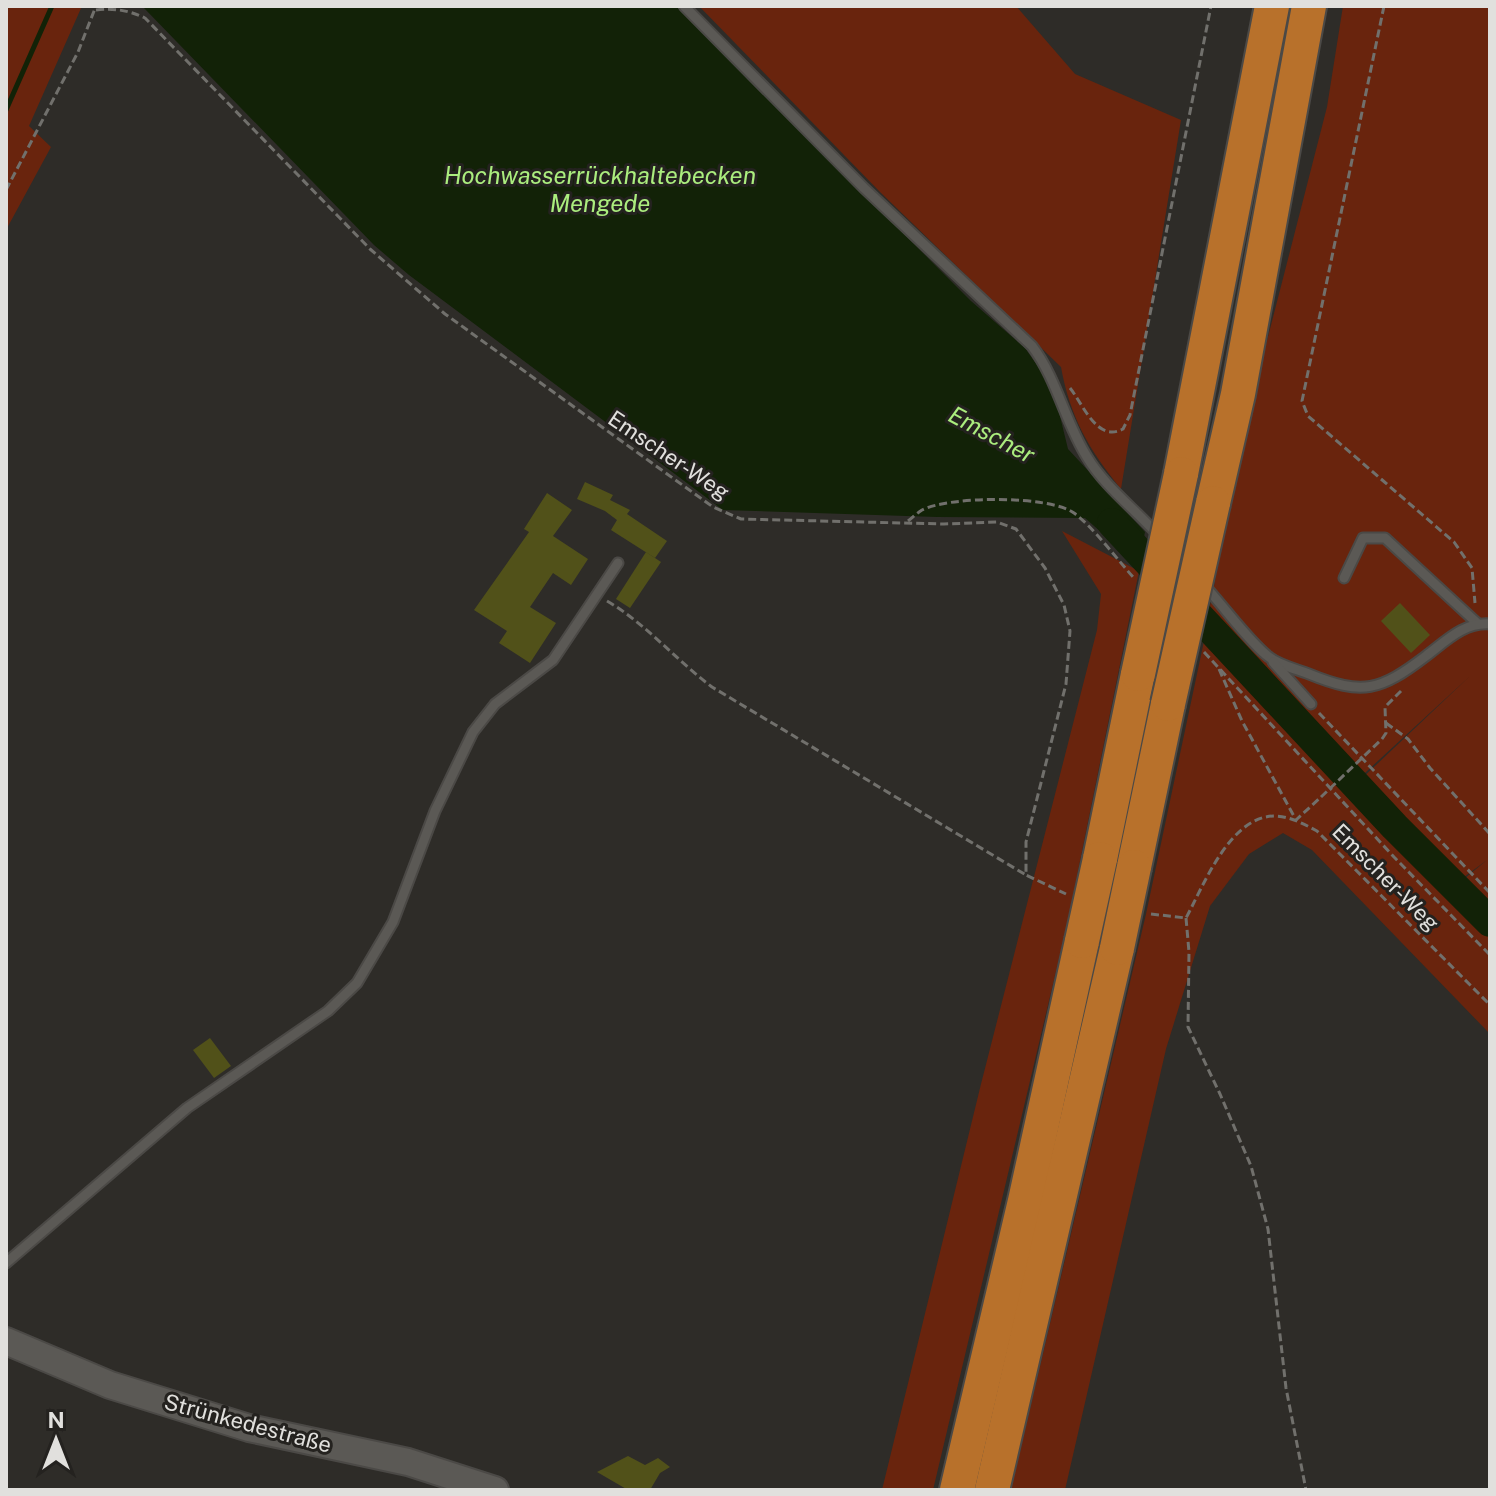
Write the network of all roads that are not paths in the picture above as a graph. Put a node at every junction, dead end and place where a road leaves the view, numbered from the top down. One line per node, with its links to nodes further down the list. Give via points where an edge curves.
1 (684, 6): 4 (lane, via 864,188 1032,346 1046,364 1098,473)
2 (1272, 6): 15 (highway, bridge, via 1100,859)
3 (1309, 6): 16 (highway, bridge, via 1238,394)
4 (1178, 556)
5 (618, 563): 12 (lane, via 553,660 495,704 473,732 435,811 393,922 357,983 328,1011 187,1108)
6 (1187, 567): 10 (lane)
7 (1344, 578): 8 (lane, via 1363,538 1385,538)
8 (1477, 623): 9 (lane); 10 (lane, via 1404,673 1356,689)
9 (1490, 624)
10 (1270, 658): 11 (lane)
11 (1311, 704)
12 (6, 1263)
13 (6, 1341): 14 (main road, Strünkedestraße, via 110,1385 249,1428 408,1462)
14 (481, 1487)
15 (957, 1490)
16 (992, 1490)

